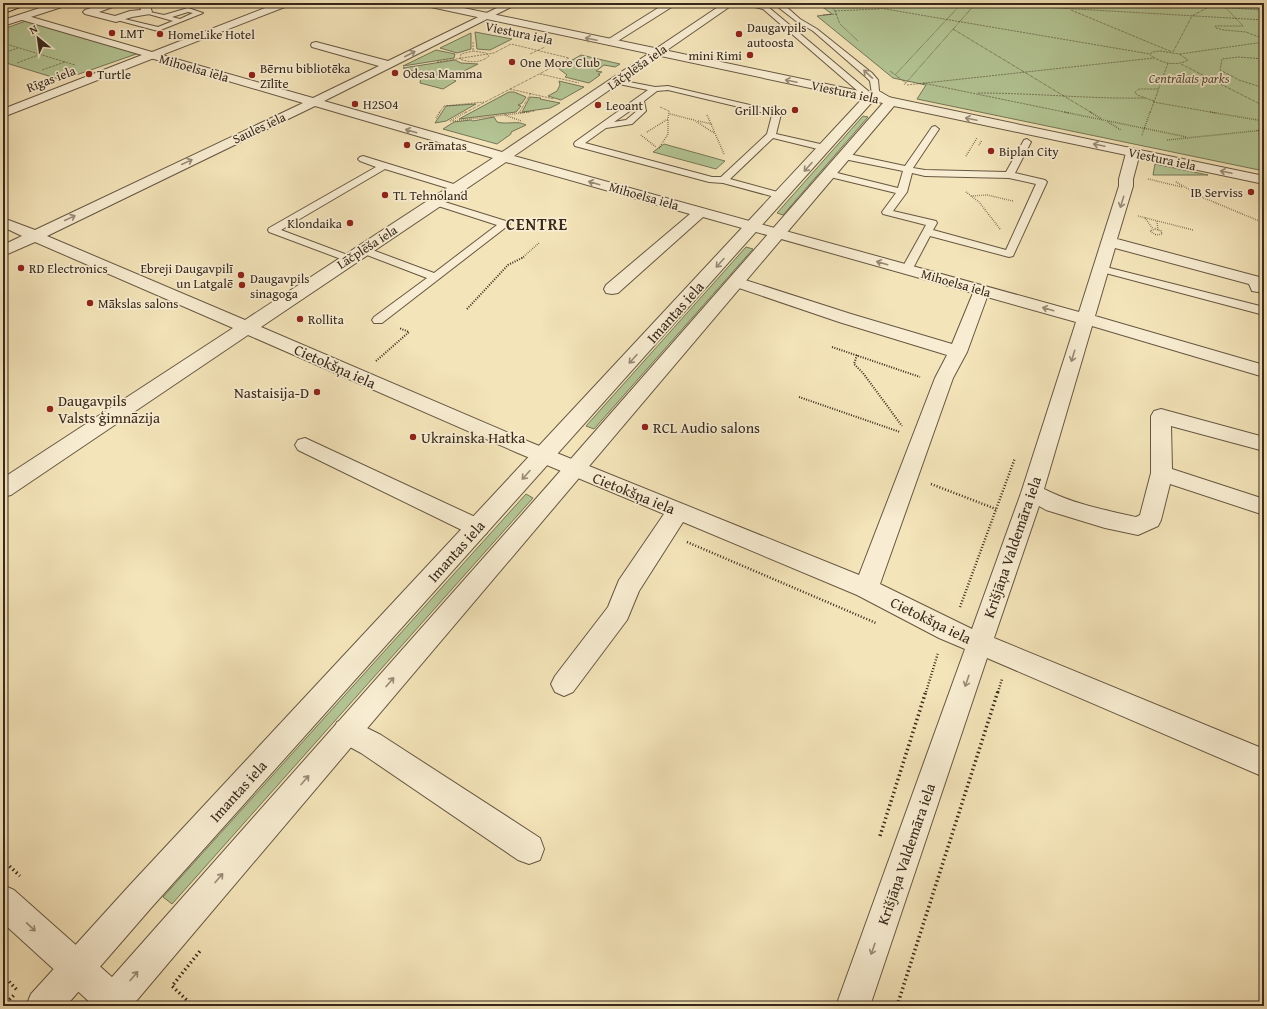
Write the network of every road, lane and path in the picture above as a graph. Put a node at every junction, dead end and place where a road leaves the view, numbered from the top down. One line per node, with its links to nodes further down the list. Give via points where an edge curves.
1 (65, 3): 38 (street)
2 (287, 3): 57 (street, Rīgas iela)
3 (426, 3): 26 (street, Viestura iela)
4 (514, 3): 26 (street, Saules iela)
5 (673, 3): 42 (street)
6 (730, 3): 51 (street, Lāčplēša iela)
7 (741, 3): 36 (lane, via 765,8)
8 (779, 3): 32 (lane)
9 (829, 3): 24 (path)
10 (850, 3): 21 (path)
11 (923, 3): 21 (path)
12 (962, 3): 33 (path)
13 (975, 3): 22 (path); 37 (path)
14 (1056, 3): 22 (path)
15 (1142, 3): 18 (path)
16 (1217, 3): 18 (path); 20 (path)
17 (112, 4): 30 (street, via 88,12)
18 (1209, 7): 20 (path); 27 (path)
19 (146, 8): 28 (lane); 30 (street)
20 (1226, 8): 23 (path); 31 (path)
21 (882, 9): 24 (path); 33 (path)
22 (1068, 9): 27 (path); 49 (path)
23 (1264, 10)
24 (836, 11): 25 (path)
25 (837, 14)
26 (487, 16): 39 (street, Saules iela); 42 (street, Viestura iela, one-way to 26)
27 (1192, 16): 31 (path); 49 (path)
28 (163, 17): 35 (lane); 35 (lane, via 188,10 200,13)
29 (25, 18): 57 (street, Mihoelsa iela)
30 (116, 19): 35 (lane, via 158,29)
31 (1236, 19): 34 (path); 41 (path, via 1243,26 1215,27 1226,31 1249,33)
32 (798, 20): 36 (lane); 85 (lane, one-way to 32, via 874,80 815,30)
33 (947, 20): 37 (path); 72 (path)
34 (1264, 20)
35 (180, 21)
36 (782, 22): 85 (lane)
37 (960, 22): 40 (path); 55 (path)
38 (3, 23)
39 (472, 23): 61 (street, Viestura iela); 67 (street, Saules iela, one-way to 39)
40 (954, 29): 70 (path); 85 (path)
41 (1264, 39)
42 (609, 42): 51 (street, Viestura iela)
43 (1264, 42): 56 (path)
44 (3, 43): 46 (path)
45 (316, 45): 67 (street)
46 (18, 47): 50 (path); 52 (path)
47 (543, 48): 48 (path)
48 (538, 50): 53 (path, via 511,44); 54 (path); 71 (path, via 569,58)
49 (1172, 52): 55 (path, via 1160,51); 56 (path)
50 (3, 53)
51 (656, 53): 61 (street, Lāčplēša iela); 85 (street, Viestura iela, one-way to 51)
52 (41, 54): 62 (path); 63 (path)
53 (488, 54): 59 (path); 59 (path, via 469,52 461,54); 59 (path, via 488,58 481,61)
54 (530, 54)
55 (1150, 54): 58 (path)
56 (1180, 54): 66 (path, via 1188,60)
57 (151, 55): 69 (street, Rīgas iela); 87 (street, Mihoelsa iela)
58 (1154, 58): 65 (path); 70 (path)
59 (460, 59): 64 (path)
60 (1263, 59): 76 (path, via 1229,57 1222,59 1220,70 1239,80)
61 (646, 60): 73 (street, Lāčplēša iela); 85 (street, Viestura iela)
62 (65, 61): 68 (path); 69 (path)
63 (17, 63)
64 (431, 63)
65 (1168, 63): 66 (path); 79 (path)
66 (1181, 64): 90 (path)
67 (389, 65): 87 (street, Saules iela)
68 (42, 70)
69 (105, 73): 91 (street, Rīgas iela)
70 (1026, 73): 74 (path); 81 (path)
71 (540, 74): 75 (path); 77 (path)
72 (895, 75)
73 (617, 81): 77 (street, Lāčplēša iela); 78 (lane)
74 (923, 83): 80 (path); 85 (path)
75 (509, 88): 88 (path); 92 (path, via 531,93)
76 (1264, 88)
77 (605, 89): 89 (street, Lāčplēša iela)
78 (655, 89): 82 (lane, via 668,88); 84 (lane)
79 (1158, 89): 83 (path, via 1139,89 1135,92); 86 (path)
80 (972, 93): 81 (path); 98 (path)
81 (1062, 95): 83 (path, via 1107,99); 98 (path)
82 (702, 96): 100 (path, via 704,109); 108 (lane, via 777,114)
83 (1145, 98): 86 (path)
84 (640, 100): 94 (lane, via 642,111); 101 (lane)
85 (875, 100): 112 (street, Viestura iela); 116 (street, Imantas iela); 117 (street, Viestura iela, one-way to 85)
86 (1154, 101): 99 (path); 102 (path)
87 (312, 102): 118 (street, Mihoelsa iela, one-way to 87); 150 (street, Saules iela, one-way to 87)
88 (484, 102): 92 (path, via 450,122); 95 (path, via 444,106)
89 (579, 106): 92 (path); 118 (street, Lāčplēša iela)
90 (1264, 106)
91 (3, 113)
92 (519, 113)
93 (670, 114): 97 (path)
94 (636, 116): 96 (path, via 642,135 653,143 657,150 668,134); 101 (lane, via 629,122)
95 (436, 118)
96 (668, 119)
97 (694, 120): 100 (path); 107 (path)
98 (1105, 121): 102 (path); 106 (path)
99 (1264, 122)
100 (712, 124): 107 (path)
101 (603, 127): 127 (lane, via 578,144 712,180)
102 (1144, 129): 109 (path); 117 (path)
103 (935, 130): 123 (lane)
104 (1258, 130): 105 (path); 109 (path); 114 (path, via 1263,135)
105 (1264, 130)
106 (1125, 133)
107 (714, 134): 122 (path, via 729,162)
108 (771, 135): 116 (lane); 122 (lane)
109 (1187, 137): 111 (path)
110 (977, 138): 113 (path)
111 (1166, 140)
112 (1027, 142): 117 (street, Viestura iela); 125 (lane)
113 (973, 144): 115 (path); 120 (path)
114 (1264, 145)
115 (982, 146)
116 (835, 152): 123 (lane); 124 (street, Imantas iela); 134 (street, Imantas iela, one-way to 134)
117 (1134, 153): 128 (street, Viestura iela, one-way to 117); 152 (street, Krišjāņa Valdemāra iela, one-way to 152)
118 (503, 157): 131 (street, Lāčplēša iela); 138 (street, Mihoelsa iela, one-way to 118)
119 (363, 159): 121 (lane)
120 (962, 161)
121 (384, 166): 131 (lane); 156 (lane, via 273,230)
122 (737, 167): 127 (lane)
123 (908, 169): 125 (lane, via 925,173); 133 (lane)
124 (829, 174): 133 (lane); 149 (street, Imantas iela)
125 (1009, 175): 137 (lane, via 1042,182)
126 (1148, 179): 132 (path)
127 (723, 180): 134 (lane)
128 (1264, 180)
129 (1175, 181): 132 (path)
130 (962, 187): 135 (path)
131 (457, 188): 136 (street, Lāčplēša iela)
132 (1186, 188): 143 (path)
133 (902, 192): 148 (lane, via 887,212 932,223)
134 (782, 196): 144 (street, Imantas iela)
135 (970, 196): 137 (path, via 987,195); 151 (path, via 979,202 996,225)
136 (435, 202): 154 (street, Lāčplēša iela); 159 (lane, via 505,224)
137 (1032, 205): 151 (lane)
138 (700, 212): 144 (street, Mihoelsa iela); 162 (street)
139 (1138, 216): 140 (path)
140 (1144, 218): 141 (path); 145 (path)
141 (1157, 221): 146 (path); 147 (path)
142 (3, 222): 150 (street, Cietokšņa iela)
143 (1264, 223)
144 (754, 227): 149 (street, Mihoelsa iela); 180 (street, Imantas iela, one-way to 180)
145 (1153, 229): 146 (path); 146 (path, via 1150,230 1152,233 1162,234)
146 (1158, 230)
147 (1193, 230)
148 (927, 232): 151 (lane, via 1009,254); 158 (lane)
149 (778, 234): 158 (street, Mihoelsa iela, one-way to 149); 160 (street, Imantas iela)
150 (35, 236): 155 (street, Saules iela); 168 (street, Cietokšņa iela)
151 (1015, 241)
152 (1110, 242): 157 (street, Krišjāņa Valdemāra iela); 161 (street, via 1257,281)
153 (539, 243): 164 (path, via 523,258 508,265)
154 (363, 250): 156 (street, Lāčplēša iela); 159 (lane)
155 (3, 251)
156 (349, 259): 168 (street, Lāčplēša iela)
157 (1102, 269): 165 (lane); 166 (street, Krišjāņa Valdemāra iela)
158 (907, 270): 163 (street, Mihoelsa iela)
159 (435, 277): 167 (lane)
160 (736, 282): 170 (street); 181 (street, Imantas iela)
161 (1258, 287)
162 (612, 289)
163 (982, 290): 166 (street, Mihoelsa iela, one-way to 163); 170 (street)
164 (467, 309)
165 (1264, 311)
166 (1085, 319): 172 (street, Mihoelsa iela); 185 (street, Krišjāņa Valdemāra iela, one-way to 185)
167 (378, 320): 173 (path, via 409,332)
168 (246, 327): 173 (street, Cietokšņa iela); 184 (street, Lāčplēša iela)
169 (832, 347): 171 (path)
170 (958, 352): 175 (street)
171 (857, 355): 175 (path, via 926,379); 176 (path, via 854,364)
172 (1264, 371)
173 (357, 376): 180 (street, Cietokšņa iela)
174 (799, 397): 176 (path)
175 (935, 401): 176 (street)
176 (915, 437): 191 (street)
177 (305, 444): 189 (street)
178 (1264, 444): 182 (street, via 1161,416)
179 (1017, 452): 187 (path)
180 (544, 456): 181 (street, Cietokšņa iela); 189 (street, Imantas iela, one-way to 189)
181 (575, 469): 188 (street, Cietokšņa iela); 198 (street, Imantas iela, one-way to 181)
182 (1162, 473): 185 (street, via 1150,520 1138,526 1054,504); 186 (street)
183 (928, 480): 187 (path, via 933,486)
184 (3, 489)
185 (1032, 493): 194 (street, Krišjāņa Valdemāra iela)
186 (1264, 507)
187 (996, 509): 192 (path)
188 (678, 511): 190 (street); 191 (street, Cietokšņa iela)
189 (478, 528): 203 (street, Imantas iela)
190 (665, 532): 193 (path); 197 (street, via 628,587 618,613)
191 (866, 588): 194 (street, Cietokšņa iela)
192 (960, 607)
193 (881, 626)
194 (979, 644): 199 (street, Cietokšņa iela); 210 (street, Krišjāņa Valdemāra iela, one-way to 210)
195 (939, 651): 200 (path)
196 (1003, 677): 211 (path)
197 (564, 684)
198 (347, 731): 201 (street, via 371,744); 206 (street, Imantas iela, one-way to 198)
199 (1264, 763)
200 (879, 839)
201 (529, 849)
202 (3, 901): 203 (street, one-way to 203)
203 (77, 968): 206 (street); 208 (street, Imantas iela)
204 (3, 975): 207 (path, via 18,991)
205 (172, 986): 209 (path)
206 (113, 1004)
207 (3, 1006)
208 (43, 1006)
209 (193, 1006)
210 (853, 1006)
211 (897, 1006)

